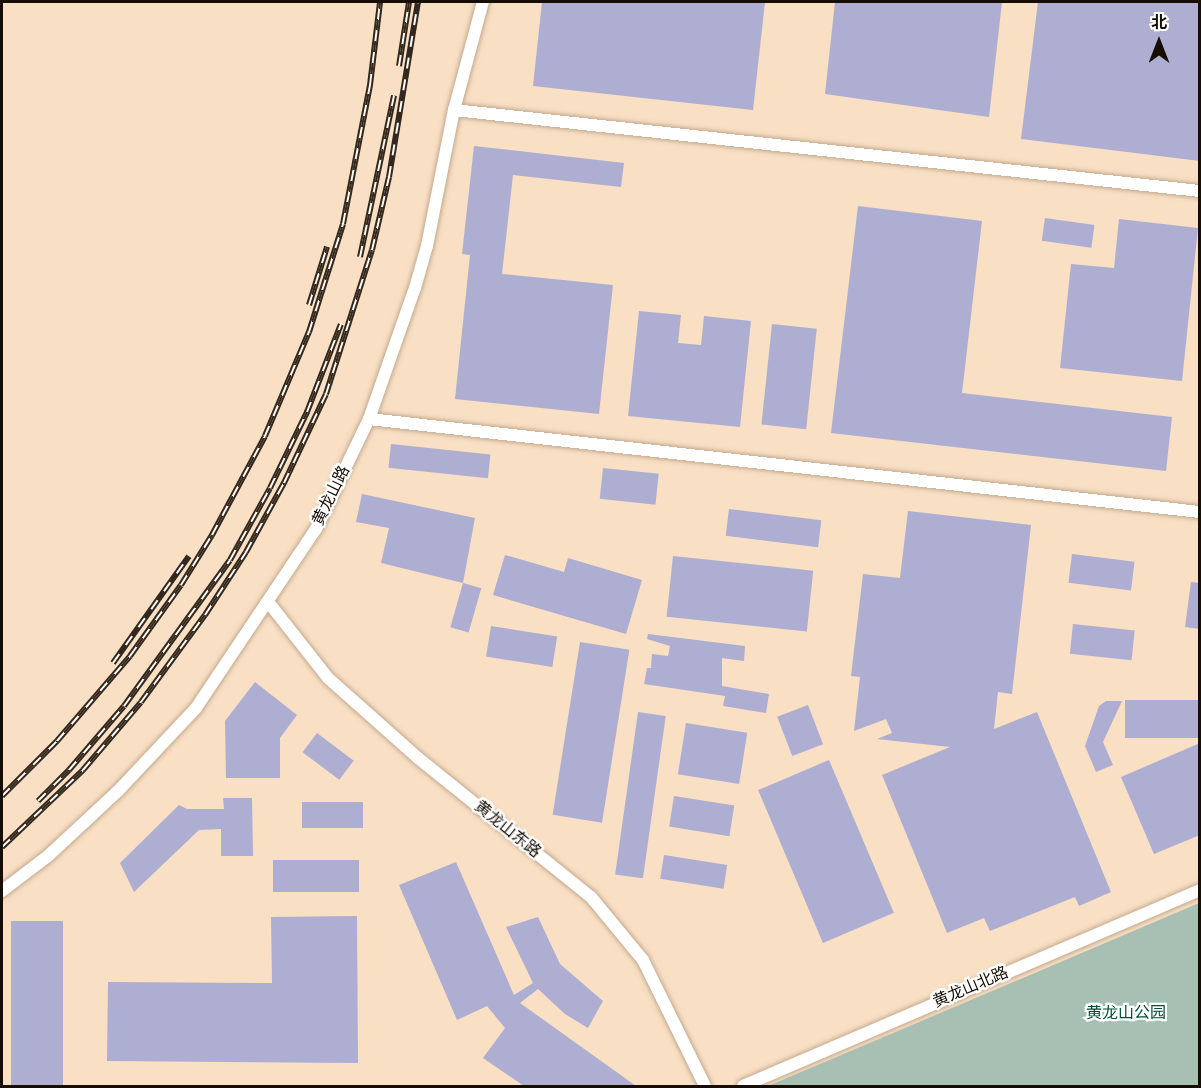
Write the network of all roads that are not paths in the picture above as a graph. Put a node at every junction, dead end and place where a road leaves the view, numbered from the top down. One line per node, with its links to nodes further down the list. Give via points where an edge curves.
1 (483, 2): 2 (street, 黄龙山路)
2 (454, 111): 3 (street); 4 (street, 黄龙山路, via 427,246)
3 (1200, 190)
4 (369, 419): 5 (street); 6 (street, 黄龙山路, via 316,529)
5 (1200, 512)
6 (269, 603): 8 (street, 黄龙山路, via 196,708 118,791 48,856); 9 (street, 黄龙山东路, via 328,678 418,758 591,897 643,960)
7 (1200, 890): 10 (street, 黄龙山北路)
8 (2, 891)
9 (705, 1086)
10 (743, 1086)

